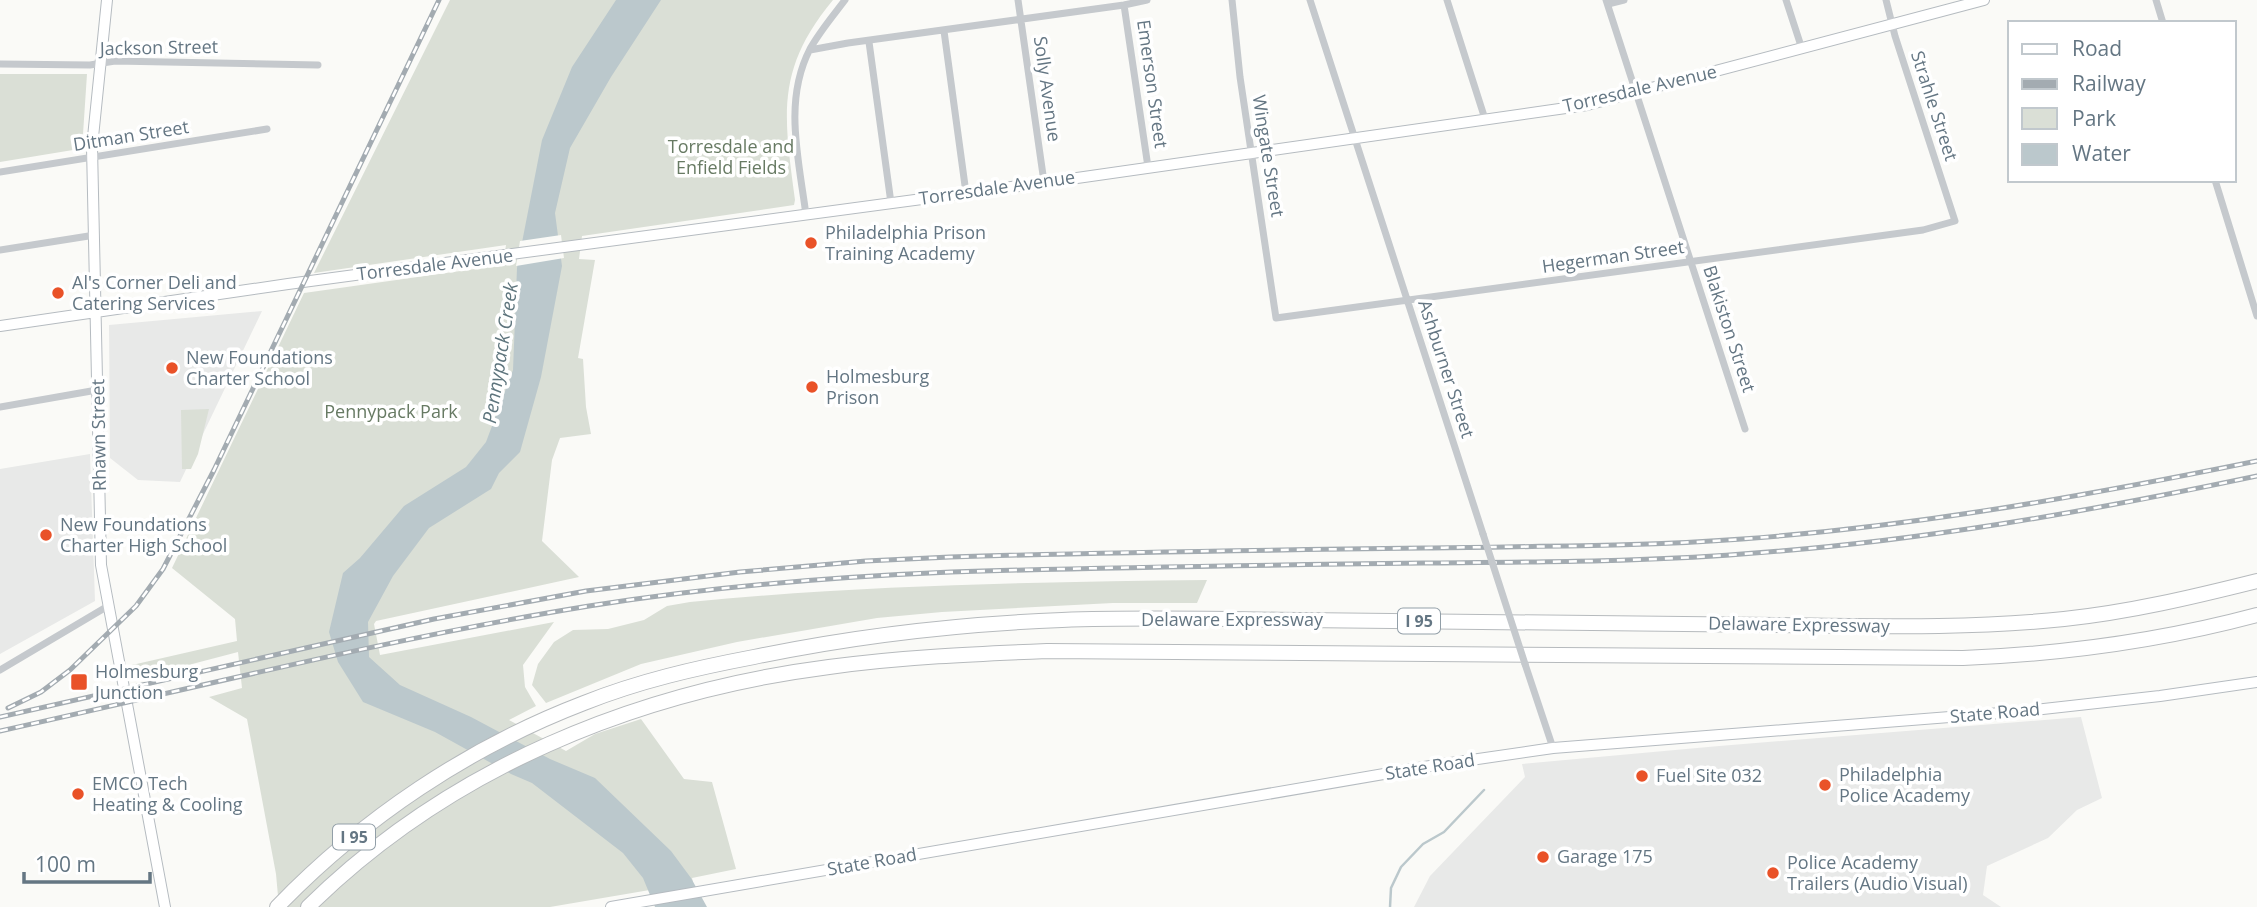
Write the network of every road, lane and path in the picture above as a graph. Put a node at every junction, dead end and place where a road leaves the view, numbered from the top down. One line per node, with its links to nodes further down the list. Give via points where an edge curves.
1 (107, 0): 23 (main road, Rhawn Street)
2 (845, 0): 21 (street)
3 (1018, 0): 15 (street, Solly Avenue)
4 (1147, 0): 14 (street)
5 (1231, 0): 29 (street, Wingate Street)
6 (1311, 0): 28 (street, Ashburner Street)
7 (1447, 0): 26 (street)
8 (1624, 0): 13 (street)
9 (1786, 0): 20 (street)
10 (1886, 0): 17 (street, Strahle Street)
11 (1984, 0): 17 (main road, Torresdale Avenue)
12 (2156, 0): 16 (street)
13 (1607, 2): 25 (street, Blakiston Street)
14 (1124, 5): 15 (street); 31 (street, Emerson Street)
15 (1021, 19): 18 (street); 34 (street, Solly Avenue)
16 (2163, 21)
17 (1893, 24): 20 (main road, Torresdale Avenue); 38 (street, Strahle Street)
18 (944, 31): 19 (street); 35 (street)
19 (869, 42): 21 (street); 36 (street)
20 (1802, 49): 25 (main road, Torresdale Avenue)
21 (810, 50): 37 (street, via 800,76 795,112)
22 (0, 64): 23 (street, Jackson Street)
23 (100, 64): 24 (street, Jackson Street); 30 (main road, Rhawn Street)
24 (318, 65)
25 (1637, 92): 26 (main road, Torresdale Avenue, via 1587,105); 41 (street, Blakiston Street)
26 (1485, 119): 28 (main road, Torresdale Avenue)
27 (267, 129): 30 (street, Ditman Street)
28 (1355, 138): 29 (main road, Torresdale Avenue); 42 (street, Ashburner Street)
29 (1253, 153): 31 (main road, Torresdale Avenue); 45 (street, Wingate Street)
30 (93, 157): 32 (street, Ditman Street); 39 (main road, Rhawn Street)
31 (1148, 167): 34 (main road, Torresdale Avenue)
32 (0, 172)
33 (2216, 182): 44 (street)
34 (1044, 183): 35 (main road, Torresdale Avenue)
35 (966, 193): 36 (main road, Torresdale Avenue)
36 (891, 203): 37 (main road, Torresdale Avenue)
37 (807, 215): 43 (main road, Torresdale Avenue)
38 (1955, 220): 41 (street, Hegerman Street, via 1923,230)
39 (95, 235): 40 (street); 43 (main road, Rhawn Street)
40 (0, 250)
41 (1691, 262): 42 (street, Hegerman Street); 49 (street, Blakiston Street)
42 (1408, 301): 45 (street, Hegerman Street); 55 (street, Ashburner Street, bridge)
43 (96, 313): 46 (main road, Torresdale Avenue); 47 (main road, Rhawn Street)
44 (2257, 316)
45 (1276, 317)
46 (0, 326)
47 (97, 390): 48 (street); 51 (main road, Rhawn Street, via 102,565)
48 (0, 407)
49 (1745, 429)
50 (2257, 581): 57 (highway, Delaware Expressway / I 95, via 2124,611 1992,624 1060,620 781,651 676,673 586,702 528,727 392,807 338,849)
51 (108, 606): 53 (street); 56 (main road, Rhawn Street)
52 (2257, 615): 58 (highway, Delaware Expressway / I 95, via 2160,638 2081,650 1963,658 1073,651 949,655 779,674 610,718 532,751 460,789 403,827)
53 (0, 670)
54 (2257, 682): 55 (main road, State Road, via 2025,711)
55 (1553, 748): 59 (main road, State Road)
56 (165, 907)
57 (277, 907)
58 (308, 907)
59 (611, 907)

